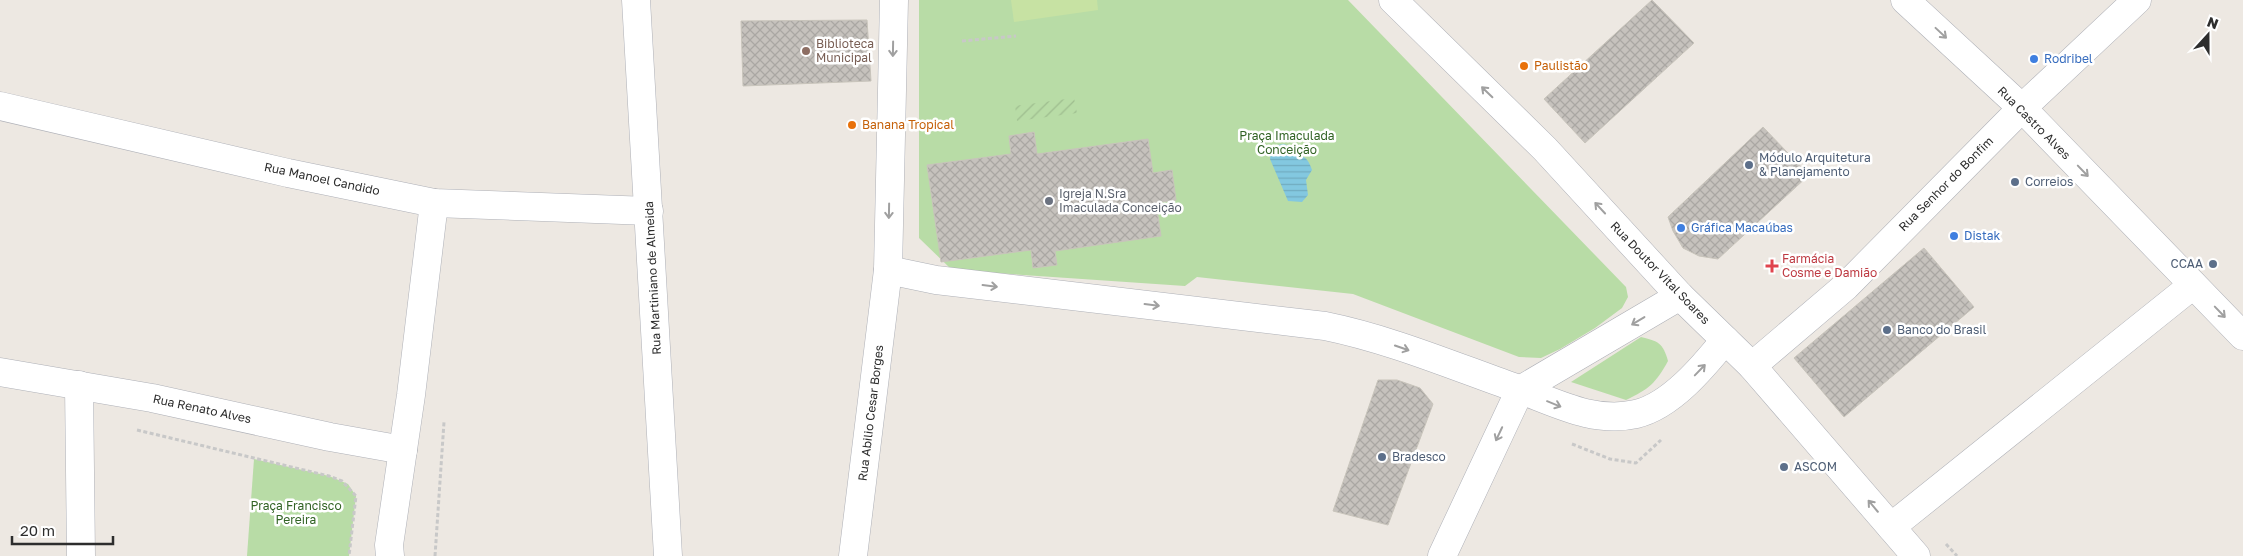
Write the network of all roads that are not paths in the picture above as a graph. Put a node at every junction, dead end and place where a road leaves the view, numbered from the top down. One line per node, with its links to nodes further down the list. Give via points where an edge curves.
1 (636, 0): 9 (street, Rua Martiniano de Almeida)
2 (894, 0): 10 (street, Rua Abilio Cesar Borges, one-way to 10)
3 (1393, 0): 12 (street, Rua Doutor Vital Soares, one-way to 3, via 1545,148)
4 (1905, 0): 7 (street, Rua Castro Alves, one-way to 7)
5 (2137, 0): 7 (street, Rua Senhor do Bonfim)
6 (0, 106): 8 (street, Rua Manoel Candido, via 288,173)
7 (2022, 108): 11 (street, Rua Castro Alves, one-way to 11); 15 (street, Rua Senhor do Bonfim, via 1846,286)
8 (434, 203): 9 (street, Rua Manoel Candido); 19 (street)
9 (649, 211): 23 (street, Rua Martiniano de Almeida)
10 (888, 270): 18 (street, one-way to 18, via 936,280 1325,326 1356,332); 24 (street, Rua Abilio Cesar Borges)
11 (2193, 285): 13 (street, Rua Castro Alves, one-way to 13); 20 (street)
12 (1680, 296): 14 (street, Rua Doutor Vital Soares); 18 (street, one-way to 18)
13 (2243, 336)
14 (1725, 340): 15 (street, Rua Doutor Vital Soares); 18 (street, one-way to 14, via 1561,407 1607,418 1637,414 1662,403 1700,371)
15 (1752, 366): 20 (street, Rua Doutor Vital Soares, one-way to 15)
16 (0, 372): 17 (street, Rua Renato Alves)
17 (79, 384): 19 (street, Rua Renato Alves); 21 (street)
18 (1520, 390): 25 (street, one-way to 25)
19 (403, 450): 22 (street)
20 (1891, 527): 26 (street, Rua Doutor Vital Soares)
21 (82, 556)
22 (390, 556)
23 (668, 556)
24 (854, 556)
25 (1442, 556)
26 (1916, 556)

